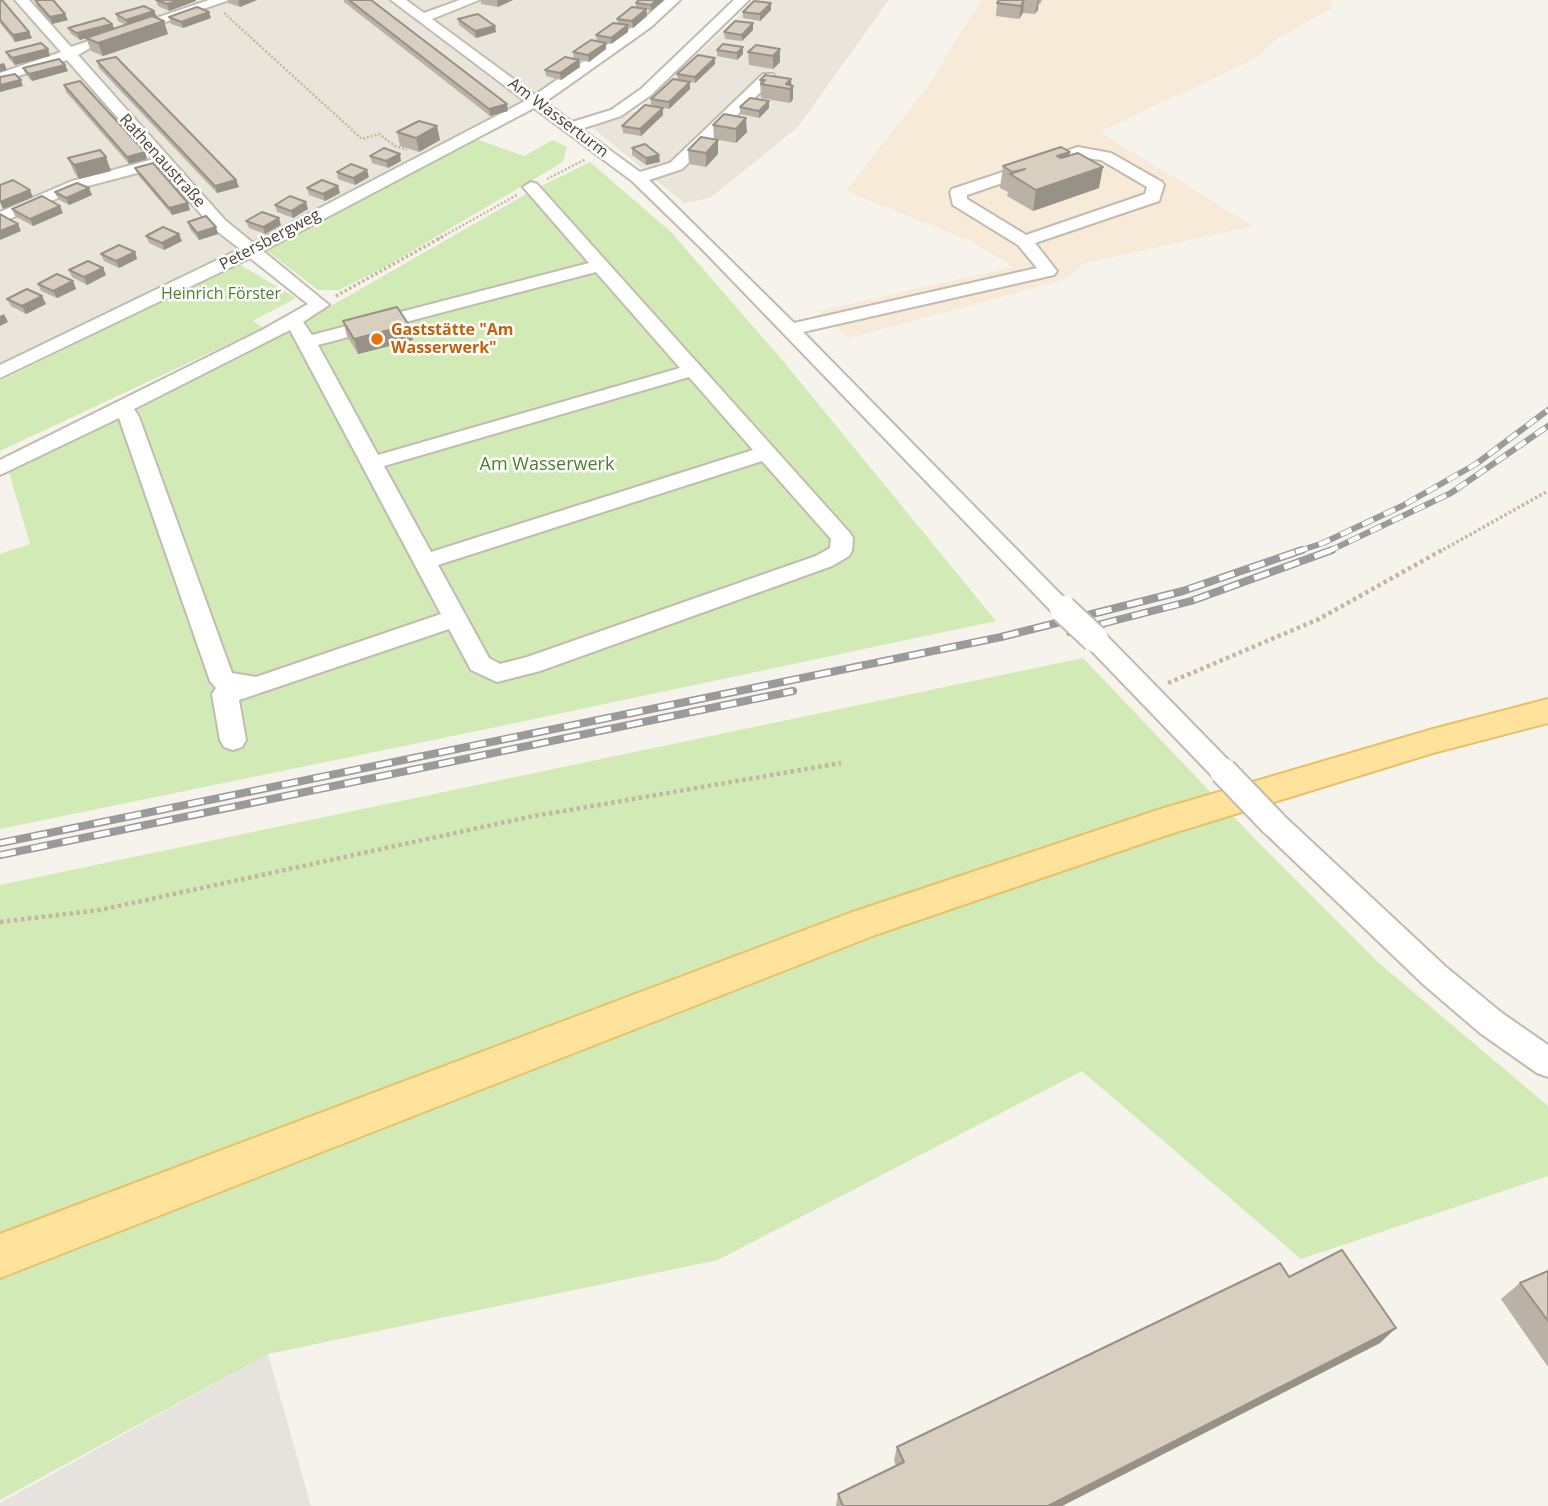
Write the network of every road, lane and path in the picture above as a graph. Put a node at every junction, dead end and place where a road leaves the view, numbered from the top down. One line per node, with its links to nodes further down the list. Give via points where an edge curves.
1 (22, 0): 9 (street, Rathenaustraße)
2 (222, 0): 7 (street)
3 (398, 0): 8 (street, Am Wasserturm)
4 (472, 0): 8 (street)
5 (673, 0): 12 (street, Petersbergweg)
6 (742, 0): 13 (street, via 646,92 616,113)
7 (210, 3): 9 (street); 15 (path, via 362,139 379,134 394,146)
8 (422, 18): 12 (street, Am Wasserturm)
9 (67, 55): 10 (street); 16 (street, Rathenaustraße)
10 (0, 78)
11 (768, 78): 17 (street, via 676,166)
12 (536, 101): 13 (street, Am Wasserturm); 15 (street, Petersbergweg)
13 (570, 127): 17 (street, Am Wasserturm)
14 (592, 156): 18 (path)
15 (427, 157): 21 (street, Petersbergweg)
16 (162, 162): 19 (street, via 78,184); 21 (street, Rathenaustraße, via 219,224)
17 (638, 178): 25 (street, Am Wasserturm)
18 (531, 187): 22 (street); 23 (path)
19 (0, 218)
20 (1024, 241): 20 (street, via 959,201 958,192 1078,152 1105,156 1156,185 1153,197); 25 (street, via 1048,271)
21 (252, 250): 23 (street, Rathenaustraße); 28 (street, Petersbergweg)
22 (601, 265): 26 (street); 27 (street)
23 (320, 305): 24 (street)
24 (293, 321): 26 (street); 29 (street)
25 (790, 329): 37 (street, bridge)
26 (307, 342): 31 (street)
27 (693, 370): 30 (street); 31 (street)
28 (0, 372)
29 (118, 410): 32 (street); 36 (street, via 129,417 222,681)
30 (765, 453): 34 (street); 35 (street, via 842,538 841,551 531,666 497,673 480,664)
31 (372, 463): 34 (street)
32 (0, 468)
33 (1548, 491): 37 (path, via 1319,619)
34 (426, 561): 35 (street)
35 (456, 618): 36 (street)
36 (257, 686): 39 (street, via 225,694)
37 (1148, 692): 42 (street, bridge, via 1273,823 1435,976)
38 (1548, 711): 43 (main road, via 1161,822 863,924)
39 (233, 740)
40 (841, 763): 41 (path, via 530,817 100,909)
41 (0, 922)
42 (1548, 1063)
43 (0, 1256)

